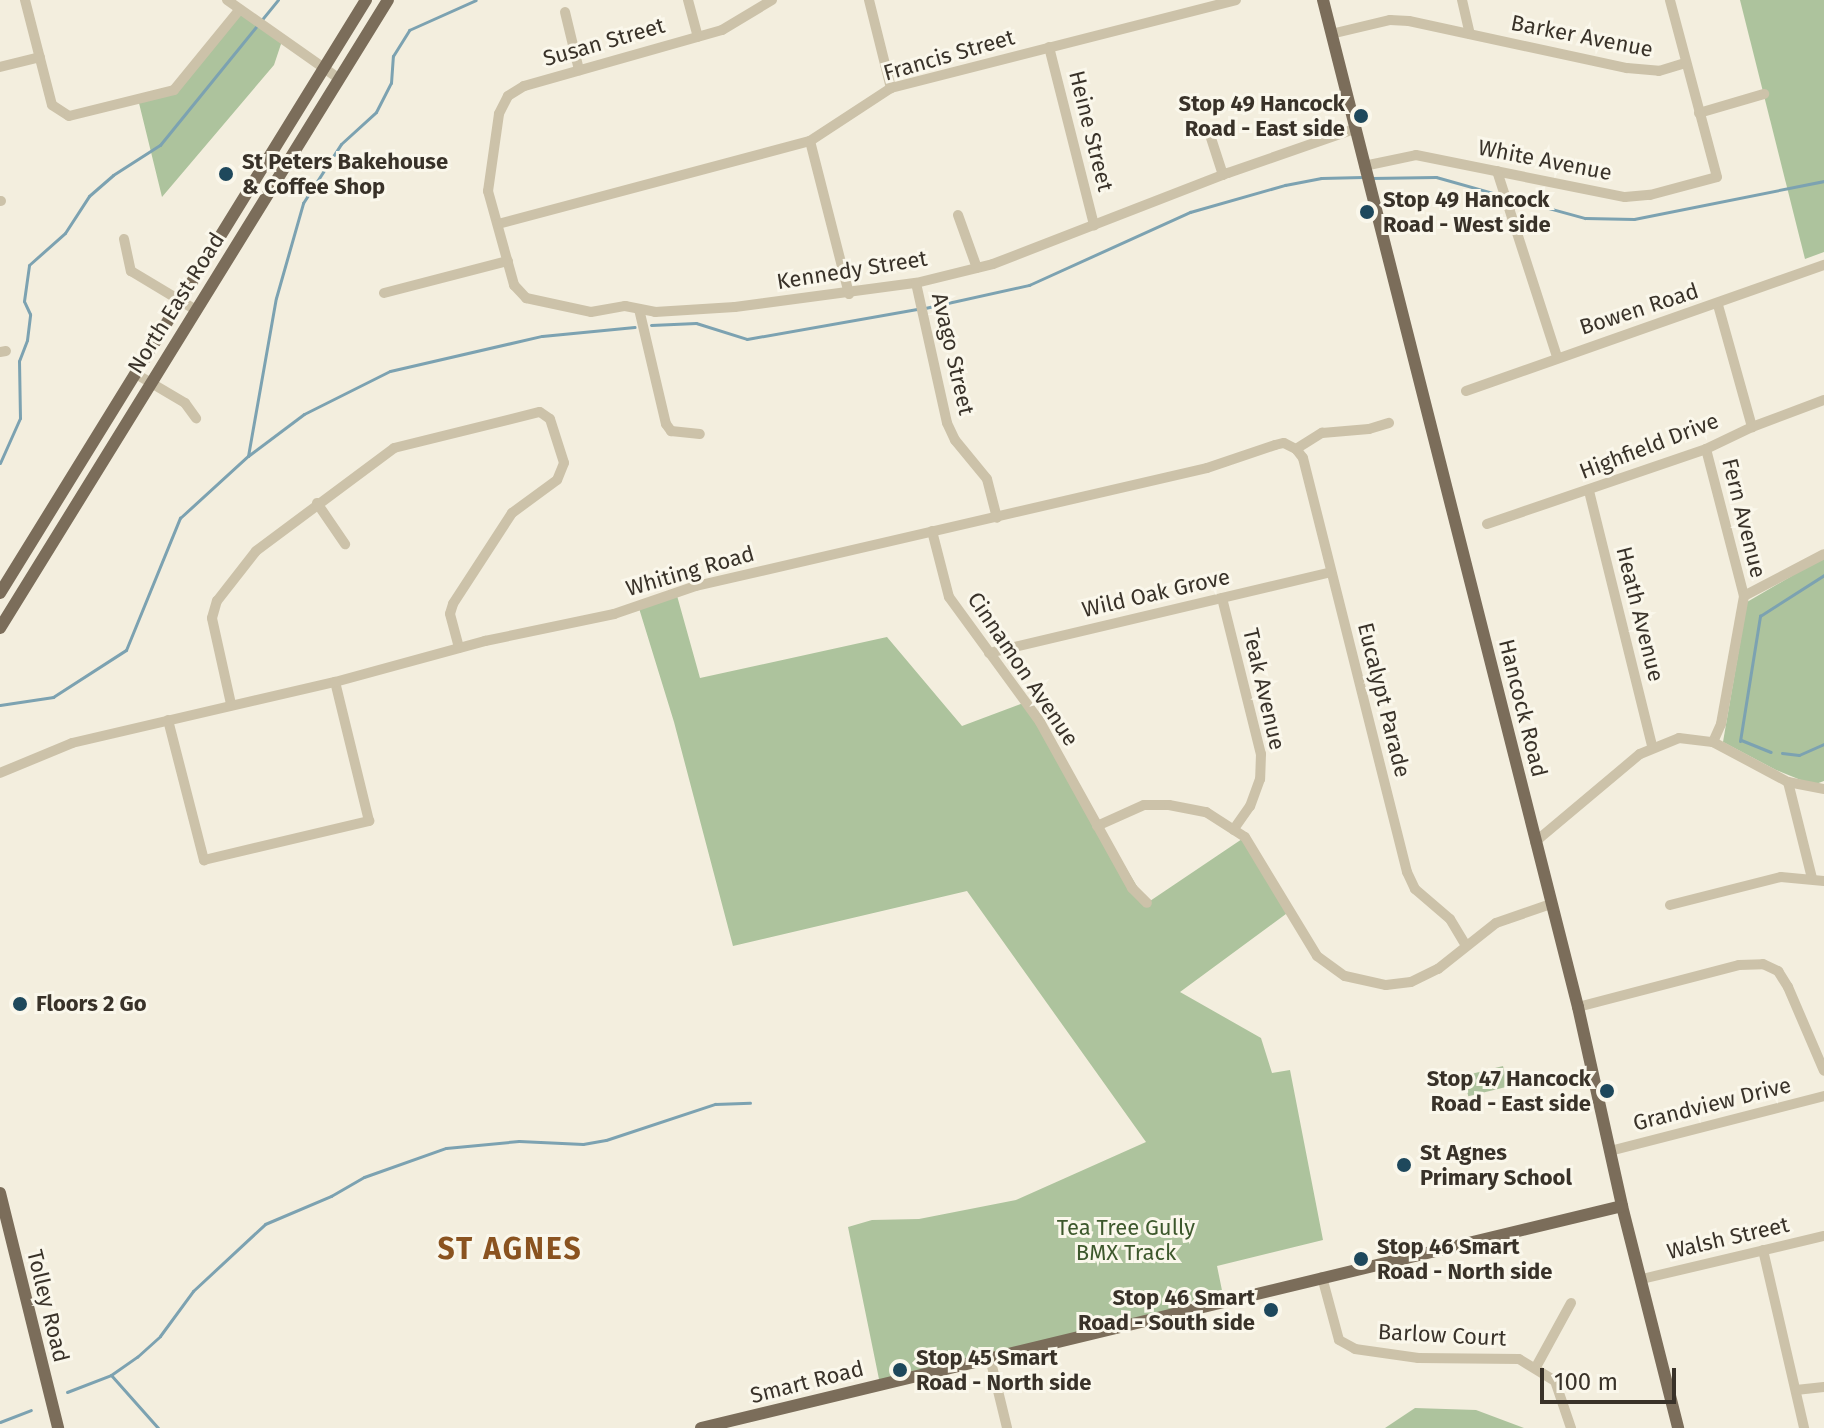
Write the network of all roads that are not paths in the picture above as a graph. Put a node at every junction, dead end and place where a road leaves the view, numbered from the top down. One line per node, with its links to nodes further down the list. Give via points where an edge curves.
1 (25, 0): 18 (street)
2 (227, 0): 12 (street)
3 (366, 0): 21 (main road, North East Road)
4 (388, 0): 23 (main road, North East Road)
5 (688, 0): 16 (street)
6 (772, 0): 16 (street, Susan Street, via 722,30)
7 (869, 0): 24 (street)
8 (1236, 0): 17 (street, Francis Street)
9 (1323, 0): 14 (main road, Hancock Road)
10 (1462, 0): 15 (street)
11 (1670, 0): 19 (street)
12 (240, 9): 18 (street, via 174,90 81,114 61,114 52,105); 21 (street)
13 (565, 12): 22 (street)
14 (1331, 34): 15 (street, Barker Avenue, via 1390,20); 28 (main road, Hancock Road)
15 (1470, 34): 19 (street, Barker Avenue, via 1627,68 1659,71)
16 (698, 37): 22 (street, Susan Street)
17 (1049, 47): 24 (street, Francis Street); 36 (street, Heine Street)
18 (40, 57): 20 (street)
19 (1685, 63): 26 (street)
20 (0, 67)
21 (322, 68): 23 (street); 44 (main road, North East Road)
22 (579, 70): 27 (street, Susan Street, via 524,86 508,96)
23 (338, 78): 47 (main road, North East Road)
24 (891, 88): 30 (street, Francis Street)
25 (1764, 94): 26 (street)
26 (1699, 113): 31 (street, White Avenue, via 1717,177 1625,197)
27 (499, 114): 35 (street, Kennedy Street, via 488,191)
28 (1354, 129): 32 (main road, Hancock Road); 33 (street, Kennedy Street)
29 (1211, 138): 33 (street)
30 (810, 141): 35 (street, Francis Street); 43 (street)
31 (1497, 171): 32 (street, White Avenue, via 1416,155); 48 (street)
32 (1367, 174): 85 (main road, Hancock Road)
33 (1223, 175): 36 (street, Kennedy Street)
34 (958, 215): 40 (street)
35 (498, 224): 38 (street, Kennedy Street)
36 (1094, 225): 40 (street, Kennedy Street)
37 (124, 239): 44 (street, via 131,271)
38 (508, 261): 42 (street); 46 (street, Kennedy Street, via 514,285 526,298 591,312)
39 (1824, 265): 45 (street, Bowen Road)
40 (977, 268): 41 (street, Kennedy Street)
41 (916, 283): 43 (street, Kennedy Street); 61 (street, Avago Street, via 947,423 987,479)
42 (384, 293)
43 (849, 294): 46 (street, Kennedy Street, via 735,307)
44 (180, 301): 47 (street); 49 (main road, North East Road)
45 (1718, 305): 48 (street, Bowen Road); 55 (street)
46 (639, 309): 56 (street, via 666,424 671,431)
47 (196, 310): 50 (main road, North East Road)
48 (1557, 357): 51 (street, Bowen Road)
49 (136, 374): 50 (street); 67 (main road, North East Road)
50 (151, 381): 53 (street, via 185,403); 70 (main road, North East Road)
51 (1466, 391)
52 (1824, 400): 55 (street, Highfield Drive)
53 (196, 418)
54 (1389, 423): 57 (street, Whiting Road, via 1322,433)
55 (1752, 427): 58 (street, Highfield Drive)
56 (700, 434)
57 (1296, 449): 61 (street, Whiting Road, via 1275,445 1207,468); 66 (street, Eucalypt Parade, via 1303,458)
58 (1706, 449): 59 (street, Highfield Drive); 68 (street, Fern Avenue)
59 (1589, 491): 62 (street, Highfield Drive); 79 (street, Heath Avenue)
60 (317, 503): 64 (street); 73 (street, via 394,448 534,412 550,419 564,463 557,480 512,513 453,604 450,614); 76 (street, via 256,551 217,601 213,631)
61 (997, 518): 63 (street, Whiting Road)
62 (1487, 524)
63 (932, 531): 73 (street, Whiting Road, via 696,586 614,614); 74 (street, Cinnamon Avenue, via 949,597)
64 (345, 544)
65 (1824, 554): 68 (street)
66 (1331, 572): 69 (street, Wild Oak Grove); 91 (street, Eucalypt Parade, via 1407,872 1415,889 1450,919)
67 (0, 593)
68 (1744, 596): 78 (street, via 1721,724)
69 (1222, 598): 74 (street, Wild Oak Grove); 84 (street, Teak Avenue, via 1261,754 1260,779)
70 (17, 602): 71 (main road); 72 (main road, North East Road)
71 (0, 614)
72 (0, 628)
73 (459, 648): 75 (street, Whiting Road)
74 (989, 653): 83 (street, Cinnamon Avenue, via 1040,722)
75 (335, 682): 76 (street, Whiting Road); 77 (street, via 369,821 204,860)
76 (231, 704): 77 (street, Whiting Road)
77 (168, 720): 80 (street, Whiting Road, via 72,743)
78 (1713, 742): 79 (street, via 1679,738); 81 (street)
79 (1652, 746): 85 (street)
80 (0, 773)
81 (1788, 782): 82 (street); 86 (street)
82 (1824, 789)
83 (1097, 826): 84 (street, via 1144,805 1169,805 1206,812); 88 (street, Cinnamon Avenue, via 1132,888)
84 (1233, 830): 91 (street, via 1245,837 1317,956 1345,976 1386,985 1411,982 1438,969)
85 (1535, 842): 89 (main road, Hancock Road)
86 (1812, 878): 87 (street); 90 (street, via 1781,877)
87 (1824, 881)
88 (1147, 903)
89 (1551, 904): 91 (street, via 1496,923); 92 (main road, Hancock Road)
90 (1670, 905)
91 (1465, 944)
92 (1578, 1007): 93 (street, via 1739,965 1763,964 1778,971 1788,987); 95 (main road, Hancock Road)
93 (1824, 1071)
94 (1824, 1096): 95 (street, Grandview Drive)
95 (1610, 1151): 97 (main road, Hancock Road)
96 (0, 1193): 107 (main road, Tolley Road)
97 (1622, 1206): 100 (main road, Smart Road); 101 (main road, Hancock Road)
98 (1824, 1236): 99 (street, Walsh Street)
99 (1763, 1250): 101 (street, Walsh Street); 106 (street)
100 (1322, 1277): 103 (main road, Smart Road); 104 (street, Barlow Court, via 1339,1340 1355,1349 1418,1358 1519,1359)
101 (1642, 1279): 111 (main road, Hancock Road)
102 (1571, 1303): 104 (street)
103 (990, 1358): 108 (main road, Smart Road); 109 (street)
104 (1536, 1367): 110 (street, via 1555,1381)
105 (1824, 1387): 106 (street)
106 (1796, 1390): 112 (street)
107 (58, 1428)
108 (701, 1428)
109 (1007, 1428)
110 (1571, 1428)
111 (1678, 1428)
112 (1804, 1428)

